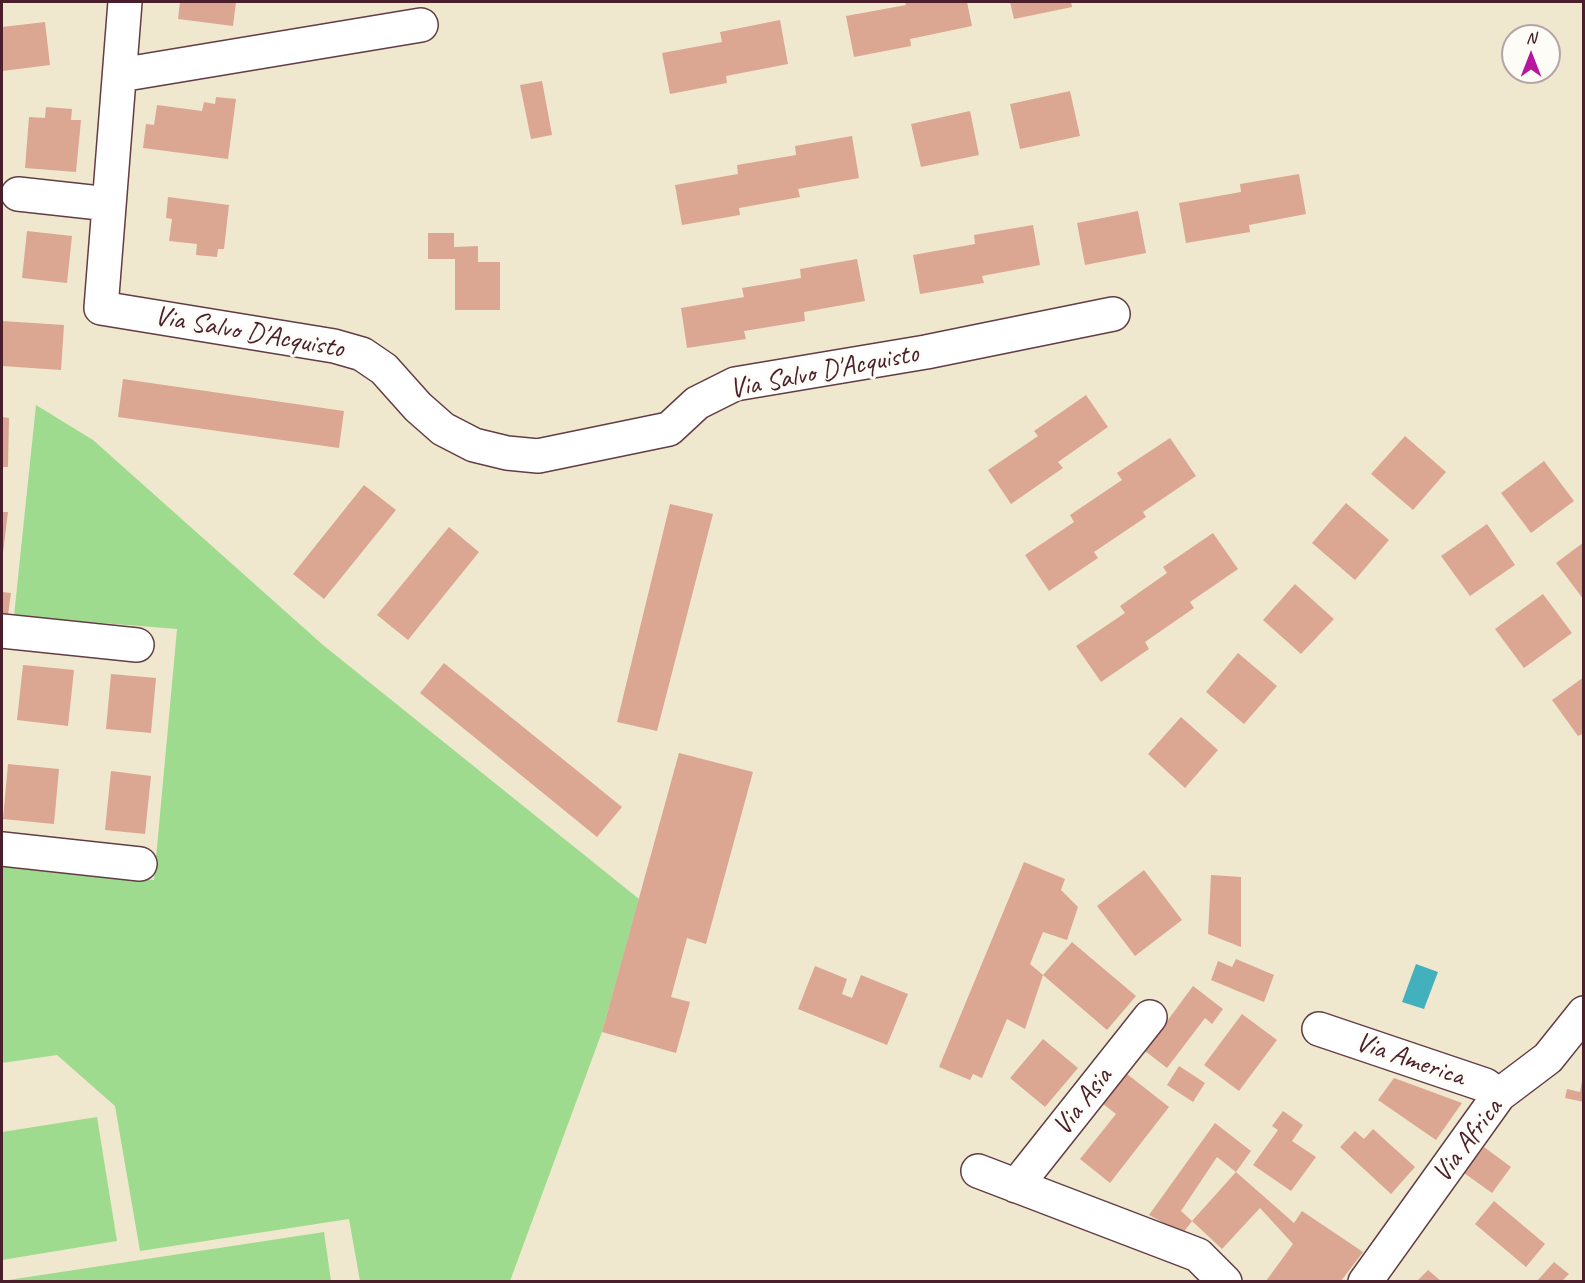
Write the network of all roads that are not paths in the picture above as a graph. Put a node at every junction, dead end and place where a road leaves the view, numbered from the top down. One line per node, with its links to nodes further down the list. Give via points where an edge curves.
1 (125, 2): 3 (street, Via Salvo D'Acquisto)
2 (421, 25): 3 (street)
3 (120, 75): 5 (street, Via Salvo D'Acquisto)
4 (18, 194): 5 (street)
5 (110, 204): 6 (street, Via Salvo D'Acquisto, via 101,308 334,346 362,354 384,369 443,429 474,445 507,453 538,456 669,429 697,403 735,384 926,352)
6 (1113, 314)
7 (2, 631): 8 (street)
8 (137, 645)
9 (2, 849): 10 (street)
10 (140, 864)
11 (1584, 1013): 14 (street, Via Africa, via 1548,1058)
12 (1150, 1017): 16 (street, Via Asia)
13 (1319, 1029): 14 (street, Via America, via 1485,1085)
14 (1499, 1095): 18 (street, Via Africa)
15 (978, 1172): 16 (street)
16 (1016, 1186): 17 (street, via 1198,1255)
17 (1225, 1281)
18 (1365, 1281)

